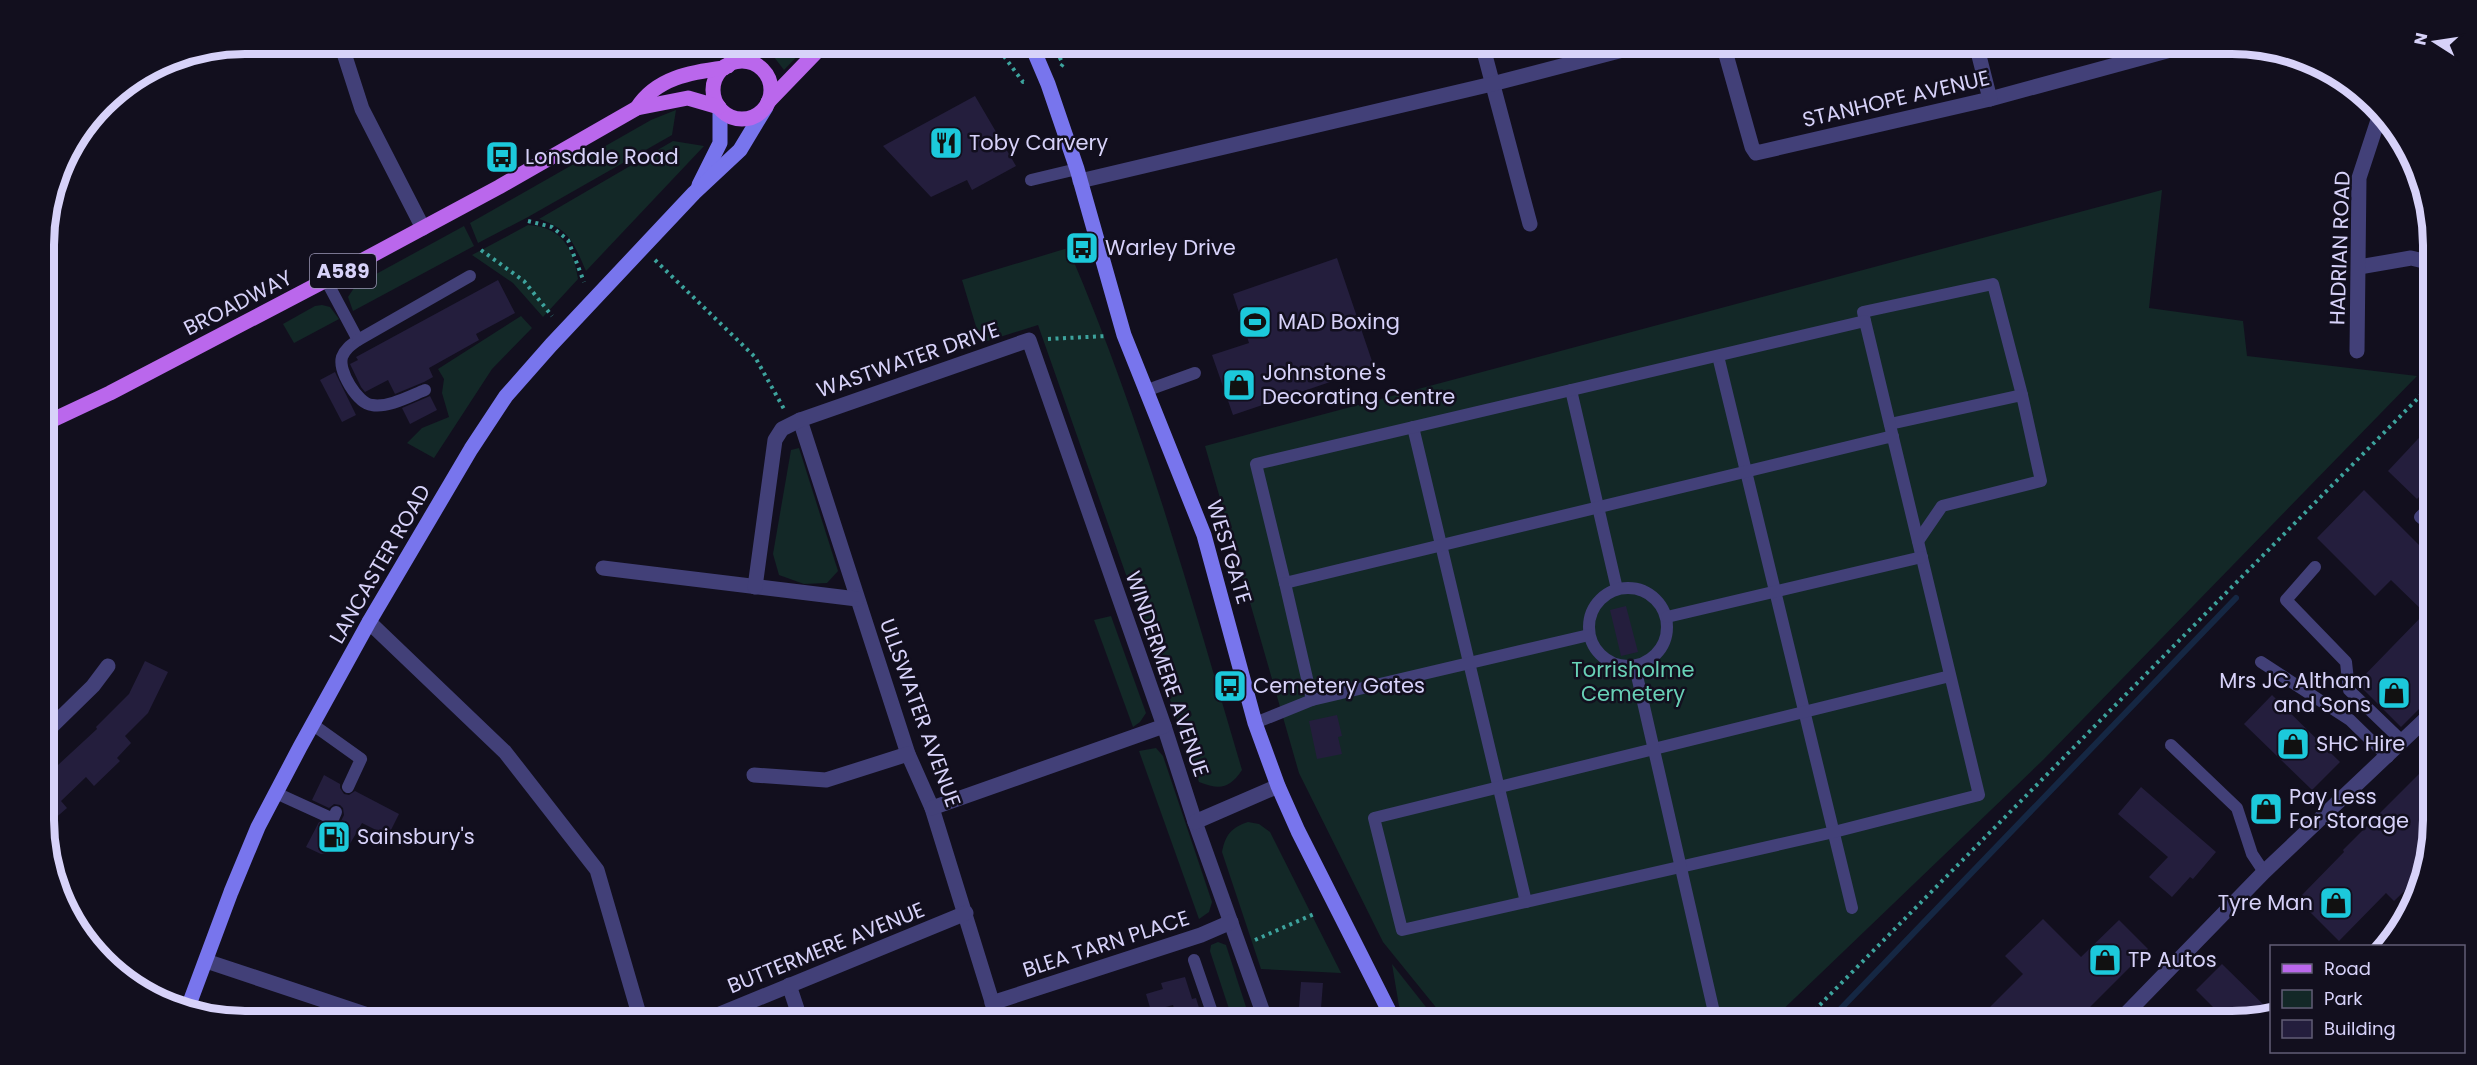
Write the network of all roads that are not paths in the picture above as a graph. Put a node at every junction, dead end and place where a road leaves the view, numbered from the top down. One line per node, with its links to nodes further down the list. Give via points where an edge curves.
1 (344, 54): 23 (street, via 362,109)
2 (737, 54): 11 (main road)
3 (814, 54): 15 (main road, LANCASTER ROAD / A589)
4 (1028, 54): 12 (main road, WESTGATE)
5 (1035, 54): 12 (main road, WESTGATE)
6 (1484, 54): 13 (street)
7 (1608, 54): 13 (street)
8 (1726, 54): 14 (street, STANHOPE AVENUE, via 1756,153)
9 (1979, 54): 14 (street)
10 (2156, 54): 14 (street, STANHOPE AVENUE)
11 (726, 67): 15 (main road, A589, via 749,62 760,68 769,80 771,95); 16 (main road, BROADWAY / A589, via 673,79 645,96); 17 (main road, via 714,88 714,99)
12 (1048, 84): 19 (main road, WESTGATE)
13 (1492, 84): 19 (street); 22 (street)
14 (1990, 99)
15 (767, 104): 17 (main road, A589, via 754,117 740,119); 21 (main road, LANCASTER ROAD, via 740,150)
16 (637, 108): 17 (main road, BROADWAY / A589, via 688,98); 23 (main road, BROADWAY / A589)
17 (720, 108): 21 (main road, LANCASTER ROAD, via 720,143)
18 (2377, 122): 25 (street, HADRIAN ROAD, via 2359,178)
19 (1079, 175): 20 (lane); 36 (main road, WESTGATE, via 1124,335)
20 (1031, 180)
21 (694, 193): 55 (main road, LANCASTER ROAD, via 506,396)
22 (1530, 224)
23 (423, 228): 27 (main road, BROADWAY / A589)
24 (2423, 261): 25 (street, via 2411,258)
25 (2359, 267): 31 (street, HADRIAN ROAD)
26 (470, 276): 29 (lane)
27 (326, 280): 29 (lane); 38 (main road, BROADWAY / A589)
28 (1865, 321): 32 (lane); 37 (lane, via 1863,312 1993,284); 41 (lane)
29 (358, 340): 34 (lane, via 346,350 341,364 366,404 388,404)
30 (1029, 340): 39 (street, WASTWATER DRIVE); 68 (street, WINDERMERE AVENUE)
31 (2357, 351)
32 (1718, 356): 35 (lane); 42 (lane)
33 (1195, 372): 36 (lane)
34 (425, 390)
35 (1571, 390): 40 (lane); 43 (lane)
36 (1145, 391): 65 (main road, WESTGATE, via 1204,535)
37 (2022, 395): 41 (lane); 44 (lane, via 2042,481 1942,506)
38 (54, 419)
39 (795, 422): 50 (street, via 783,429 776,440); 53 (street, ULLSWATER AVENUE)
40 (1413, 428): 45 (lane); 49 (lane, via 1256,464)
41 (1891, 430): 42 (lane); 44 (lane)
42 (1746, 472): 43 (lane); 52 (lane)
43 (1598, 507): 45 (lane); 51 (lane)
44 (1918, 541): 46 (lane)
45 (1441, 545): 49 (lane); 58 (lane)
46 (1922, 557): 52 (lane); 61 (lane)
47 (2315, 567): 69 (lane, via 2286,600 2346,662 2349,690)
48 (603, 568): 50 (street)
49 (1285, 583): 62 (lane)
50 (755, 587): 53 (street)
51 (1617, 589): 54 (lane, via 1640,589 1657,599); 56 (lane, via 1604,596 1592,612)
52 (1776, 592): 54 (lane); 63 (lane)
53 (857, 599): 72 (street, ULLSWATER AVENUE)
54 (1667, 617): 60 (lane, via 1667,639 1654,658)
55 (369, 622): 67 (main road, LANCASTER ROAD); 95 (street, via 506,752 597,870)
56 (1589, 636): 58 (lane); 60 (lane, via 1597,653 1616,666)
57 (2261, 662): 73 (lane, via 2350,720)
58 (1469, 664): 62 (lane); 77 (lane)
59 (108, 666): 66 (street)
60 (1635, 667): 71 (lane)
61 (1950, 676): 63 (lane); 82 (lane, via 1979,795)
62 (1312, 700): 65 (lane)
63 (1805, 712): 71 (lane); 82 (lane)
64 (2423, 722): 69 (street)
65 (1255, 723): 75 (main road, WESTGATE)
66 (54, 724)
67 (312, 724): 76 (lane, via 361,759); 78 (main road, LANCASTER ROAD)
68 (1164, 726): 79 (street); 81 (street, WINDERMERE AVENUE)
69 (2403, 742): 73 (street)
70 (2171, 745): 84 (lane, via 2237,808 2252,854)
71 (1654, 749): 77 (lane); 83 (lane)
72 (908, 754): 74 (street, via 826,780); 79 (street, ULLSWATER AVENUE)
73 (2388, 756): 84 (street)
74 (754, 775)
75 (1278, 786): 81 (street); 101 (main road, WESTGATE)
76 (348, 787)
77 (1499, 787): 85 (lane); 85 (lane, via 1374,818 1402,930)
78 (276, 793): 80 (lane, via 333,819); 90 (main road, LANCASTER ROAD, via 231,892)
79 (932, 808): 87 (street, ULLSWATER AVENUE)
80 (336, 812)
81 (1195, 822): 88 (street, WINDERMERE AVENUE)
82 (1834, 832): 83 (lane); 86 (lane)
83 (1680, 866): 85 (lane); 102 (lane)
84 (2264, 872): 103 (street)
85 (1526, 902)
86 (1852, 908)
87 (966, 913): 91 (street, BUTTERMERE AVENUE); 93 (street, ULLSWATER AVENUE)
88 (1231, 922): 93 (street, BLEA TARN PLACE); 100 (street, WINDERMERE AVENUE)
89 (1194, 960): 99 (lane)
90 (206, 962): 92 (main road, LANCASTER ROAD); 94 (street)
91 (789, 985): 96 (street, BUTTERMERE AVENUE); 97 (street)
92 (190, 1002)
93 (992, 1003): 98 (street, ULLSWATER AVENUE)
94 (353, 1011)
95 (638, 1011)
96 (727, 1011)
97 (798, 1011)
98 (995, 1011)
99 (1212, 1011)
100 (1263, 1011)
101 (1389, 1011)
102 (1714, 1011)
103 (2129, 1011)

